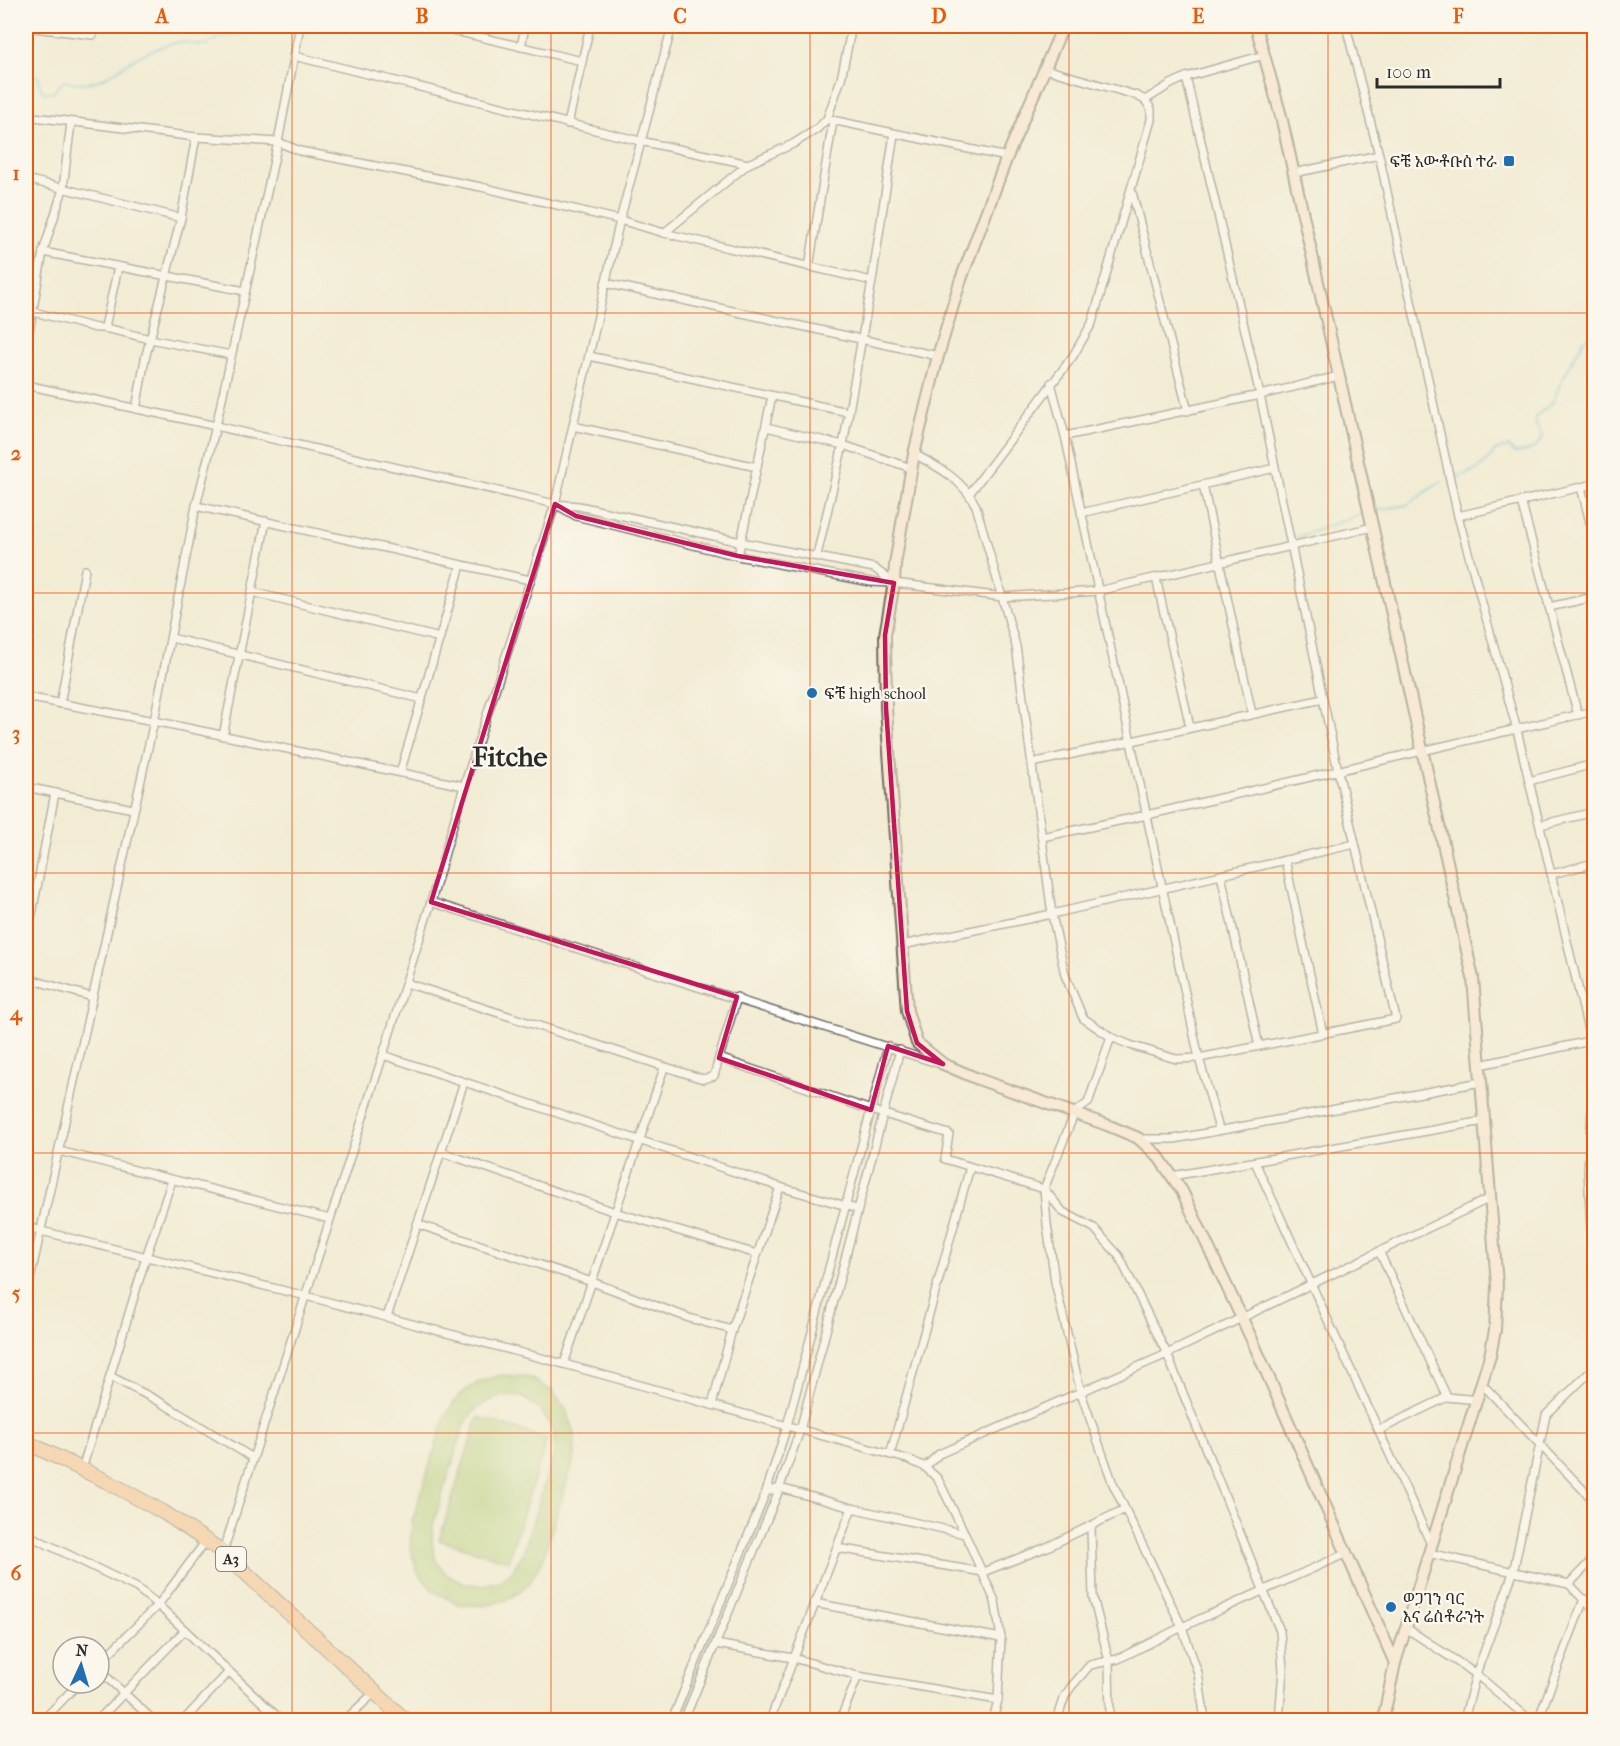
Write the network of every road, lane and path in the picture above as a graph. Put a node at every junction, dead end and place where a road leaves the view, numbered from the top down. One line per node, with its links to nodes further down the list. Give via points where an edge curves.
1 (94, 26): 11 (street, via 93,35)
2 (300, 26): 14 (street)
3 (435, 26): 12 (street)
4 (525, 26): 12 (street)
5 (590, 26): 15 (street)
6 (672, 26): 25 (street)
7 (852, 26): 20 (street)
8 (1063, 26): 16 (street)
9 (1256, 26): 13 (street)
10 (1346, 26): 27 (street)
11 (26, 27)
12 (521, 47): 15 (street)
13 (1264, 55): 17 (street); 30 (street)
14 (294, 56): 22 (street); 26 (street)
15 (582, 62): 22 (street)
16 (1045, 69): 18 (street); 28 (street)
17 (1186, 77): 18 (street); 55 (street)
18 (1145, 100): 33 (street, via 1151,120)
19 (26, 116): 21 (street)
20 (830, 120): 23 (street); 29 (street, via 793,144); 39 (street)
21 (71, 122): 24 (street); 32 (street)
22 (568, 123): 25 (street)
23 (894, 134): 28 (street); 41 (street)
24 (196, 138): 26 (street); 34 (street)
25 (640, 141): 29 (street); 35 (street)
26 (278, 142): 35 (street, via 300,151); 43 (street)
27 (1379, 155): 30 (street); 77 (street)
28 (1007, 158): 51 (street, via 960,282)
29 (748, 164): 36 (street)
30 (1294, 173): 52 (street)
31 (26, 179): 32 (street)
32 (63, 189): 34 (street); 37 (street)
33 (1131, 190): 53 (street, via 1092,323); 58 (street)
34 (181, 218): 40 (street)
35 (620, 220): 36 (street); 42 (street)
36 (664, 233): 39 (street)
37 (43, 252): 38 (street); 44 (street)
38 (118, 267): 40 (street); 45 (street)
39 (809, 267): 41 (street)
40 (165, 276): 43 (street); 46 (street)
41 (872, 281): 47 (street)
42 (605, 283): 47 (street); 50 (street)
43 (245, 291): 49 (street)
44 (29, 311): 45 (street); 48 (street)
45 (105, 327): 46 (street)
46 (149, 339): 49 (street); 57 (street)
47 (862, 339): 51 (street); 59 (street)
48 (26, 349)
49 (231, 355): 60 (street)
50 (589, 356): 56 (street); 61 (street)
51 (938, 356): 65 (street)
52 (1339, 376): 55 (street); 79 (street)
53 (1051, 383): 63 (street); 72 (street)
54 (26, 385): 57 (street)
55 (1260, 395): 58 (street); 68 (street)
56 (772, 396): 59 (street); 62 (street)
57 (136, 409): 60 (street)
58 (1188, 411): 63 (street)
59 (848, 412): 64 (street)
60 (216, 426): 74 (street); 75 (street)
61 (573, 426): 66 (street); 74 (street)
62 (766, 427): 64 (street); 66 (street)
63 (1065, 436): 76 (street)
64 (843, 445): 67 (street); 83 (street)
65 (914, 454): 67 (street); 72 (street, via 942,469)
66 (757, 467): 81 (street)
67 (911, 468): 90 (street)
68 (1275, 468): 70 (street); 82 (street)
69 (1594, 484): 71 (street)
70 (1203, 485): 76 (street); 85 (street)
71 (1581, 487): 73 (street); 80 (street)
72 (970, 493): 93 (street)
73 (1521, 501): 77 (street); 95 (street)
74 (555, 504): 81 (street); 84 (street, via 576,516); 89 (street)
75 (196, 506): 78 (street); 96 (street)
76 (1082, 513): 91 (street)
77 (1458, 516): 108 (street)
78 (266, 521): 86 (street); 92 (street)
79 (1373, 527): 82 (street); 111 (street)
80 (1594, 538)
81 (741, 542): 83 (street); 84 (street)
82 (1291, 547): 85 (street); 101 (street)
83 (818, 555): 90 (street, via 874,568)
84 (738, 556): 90 (street)
85 (1220, 563): 88 (street); 104 (street)
86 (460, 565): 89 (street); 97 (street)
87 (85, 570): 102 (street)
88 (1156, 578): 91 (street); 107 (street)
89 (530, 580): 117 (street)
90 (894, 583): 93 (street); 134 (street, via 885,635 886,698)
91 (1098, 591): 93 (street); 110 (street)
92 (252, 592): 97 (street); 98 (street)
93 (1003, 597): 112 (street, via 1016,646)
94 (1594, 597): 95 (street)
95 (1549, 607): 105 (street)
96 (171, 638): 98 (street); 106 (street)
97 (440, 638): 100 (street)
98 (239, 654): 100 (street); 109 (street)
99 (26, 697): 102 (street)
100 (422, 699): 115 (street)
101 (1323, 699): 104 (street); 114 (street)
102 (60, 704): 106 (street)
103 (1594, 711): 105 (street)
104 (1252, 714): 107 (street)
105 (1578, 715): 108 (street)
106 (154, 721): 109 (street); 120 (street)
107 (1190, 727): 110 (street)
108 (1516, 730): 111 (street); 116 (street)
109 (223, 736): 115 (street)
110 (1129, 740): 112 (street); 122 (street)
111 (1423, 750): 114 (street); 150 (street, via 1473,978)
112 (1032, 763): 124 (street)
113 (1594, 764): 116 (street)
114 (1338, 771): 122 (street); 125 (street)
115 (400, 772): 117 (street)
116 (1529, 781): 123 (street)
117 (464, 786): 131 (street)
118 (26, 787): 119 (street)
119 (55, 793): 120 (street); 133 (street)
120 (133, 809): 137 (street)
121 (1594, 812): 123 (street)
122 (1147, 815): 124 (street); 130 (street)
123 (1540, 825): 128 (street)
124 (1042, 837): 132 (street)
125 (1355, 844): 126 (street); 139 (street, via 1396,1019)
126 (1285, 860): 129 (street); 139 (street)
127 (1594, 863): 128 (street)
128 (1552, 874): 141 (street)
129 (1221, 875): 130 (street); 143 (street)
130 (1162, 889): 132 (street); 148 (street)
131 (431, 902): 136 (street); 138 (street)
132 (1052, 914): 134 (street); 140 (street, via 1065,975 1083,1018)
133 (26, 945)
134 (902, 945): 149 (street, via 907,1011 917,1043)
135 (26, 978): 137 (street)
136 (406, 983): 145 (street); 151 (street)
137 (92, 997): 162 (street)
138 (737, 997): 142 (street); 147 (street)
139 (1323, 1034): 143 (street)
140 (1111, 1037): 148 (street, via 1176,1059); 156 (street, via 1088,1103)
141 (1593, 1041): 146 (street); 150 (street)
142 (888, 1046): 144 (street); 155 (street)
143 (1260, 1046): 148 (street)
144 (900, 1050): 149 (street); 157 (street)
145 (383, 1055): 153 (street); 174 (street)
146 (1594, 1055)
147 (719, 1058): 151 (street, via 714,1076 703,1079); 155 (street)
148 (1199, 1058): 159 (street)
149 (943, 1064): 156 (street)
150 (1480, 1065): 154 (street)
151 (664, 1068): 161 (street)
152 (1594, 1079): 178 (street, via 1588,1170)
153 (464, 1082): 161 (street); 163 (street)
154 (1481, 1082): 158 (street); 159 (street)
155 (871, 1110): 157 (street); 171 (street)
156 (1075, 1112): 160 (street); 169 (street)
157 (883, 1113): 165 (street, via 949,1134 945,1159); 172 (street)
158 (1484, 1121): 164 (street); 170 (street)
159 (1219, 1129): 160 (street, via 1174,1138)
160 (1138, 1139): 166 (street, via 1158,1156)
161 (640, 1140): 168 (street); 173 (street)
162 (58, 1151): 167 (street); 177 (street)
163 (441, 1152): 173 (street); 175 (street)
164 (1255, 1162): 166 (street); 183 (street)
165 (970, 1167): 169 (street); 204 (street)
166 (1172, 1176): 188 (street)
167 (172, 1180): 174 (street); 181 (street)
168 (780, 1187): 171 (street); 180 (street)
169 (1044, 1189): 190 (street, via 1063,1212 1094,1228 1119,1256); 195 (street, via 1055,1282)
170 (1490, 1198): 179 (street); 194 (street, via 1497,1307)
171 (844, 1205): 172 (street); 199 (street)
172 (857, 1209): 200 (street)
173 (615, 1212): 180 (street); 182 (street)
174 (330, 1219): 185 (street)
175 (417, 1224): 182 (street); 187 (street)
176 (26, 1226): 177 (street)
177 (41, 1231): 181 (street); 186 (street)
178 (1594, 1247): 184 (street)
179 (1379, 1251): 183 (street); 196 (street)
180 (757, 1254): 189 (street)
181 (146, 1257): 185 (street); 193 (street)
182 (592, 1282): 189 (street); 191 (street)
183 (1311, 1283): 188 (street); 201 (street)
184 (1594, 1288)
185 (306, 1296): 187 (street); 205 (street)
186 (26, 1297)
187 (387, 1317): 191 (street)
188 (1241, 1318): 190 (street); 220 (street)
189 (732, 1330): 198 (street)
190 (1167, 1354): 195 (street); 225 (street)
191 (564, 1364): 198 (street)
192 (1594, 1364): 203 (street, via 1546,1415)
193 (110, 1376): 205 (street); 207 (street)
194 (1482, 1384): 197 (street); 203 (street)
195 (1081, 1393): 206 (street, via 939,1454); 212 (street)
196 (1447, 1397): 197 (street); 201 (street)
197 (1478, 1400): 218 (street)
198 (712, 1405): 199 (street)
199 (787, 1426): 200 (street); 209 (street)
200 (800, 1430): 204 (street); 208 (street)
201 (1379, 1431): 218 (street)
202 (26, 1442): 207 (highway, A3)
203 (1539, 1444): 210 (street); 223 (street)
204 (890, 1455): 206 (street)
205 (254, 1458): 219 (street)
206 (925, 1467): 214 (street, via 938,1479)
207 (82, 1469): 216 (highway, A3, via 163,1512)
208 (780, 1488): 209 (street); 211 (street); 234 (street)
209 (766, 1492): 256 (street)
210 (1594, 1501)
211 (852, 1508): 214 (street); 217 (street)
212 (1125, 1509): 213 (street); 230 (street)
213 (1091, 1527): 222 (street); 237 (street, via 1093,1597)
214 (965, 1533): 222 (street)
215 (26, 1534): 228 (street, via 137,1588)
216 (206, 1541): 219 (highway, A3); 228 (street)
217 (837, 1548): 222 (street); 227 (street)
218 (1430, 1549): 223 (street); 231 (street)
219 (223, 1552): 243 (highway, A3)
220 (1347, 1553): 225 (street); 238 (street)
221 (1594, 1558): 224 (street)
222 (983, 1572): 233 (street, via 995,1601)
223 (1513, 1573): 224 (street); 240 (street)
224 (1569, 1584): 226 (street)
225 (1264, 1590): 230 (street); 264 (street, via 1280,1631 1283,1670)
226 (1584, 1599): 229 (street); 268 (street)
227 (814, 1604): 233 (street); 236 (street)
228 (158, 1605): 232 (street); 235 (street)
229 (1594, 1610)
230 (1182, 1627): 237 (street); 263 (street, via 1198,1673)
231 (1406, 1628): 238 (street); 240 (street)
232 (185, 1630): 239 (street); 244 (street)
233 (1001, 1638): 246 (street)
234 (716, 1644): 236 (street); 257 (street)
235 (111, 1651)
236 (793, 1658): 241 (street); 258 (street)
237 (1109, 1661): 261 (street, via 1090,1665 1071,1686); 262 (street)
238 (1395, 1663): 265 (street)
239 (230, 1672): 247 (street); 251 (street)
240 (1476, 1674): 266 (street); 267 (street)
241 (858, 1676): 246 (street); 259 (street)
242 (111, 1681): 244 (street)
243 (375, 1692): 254 (street); 255 (highway, A3)
244 (124, 1693): 249 (street); 250 (street)
245 (67, 1695): 248 (street)
246 (998, 1700): 260 (street)
247 (274, 1714): 252 (street); 253 (street)
248 (43, 1720)
249 (98, 1720)
250 (153, 1720)
251 (184, 1720)
252 (268, 1720)
253 (281, 1720)
254 (345, 1720)
255 (405, 1720)
256 (672, 1720)
257 (684, 1720)
258 (770, 1720)
259 (840, 1720)
260 (993, 1720)
261 (1057, 1720)
262 (1110, 1720)
263 (1204, 1720)
264 (1279, 1720)
265 (1383, 1720)
266 (1464, 1720)
267 (1530, 1720)
268 (1538, 1720)

